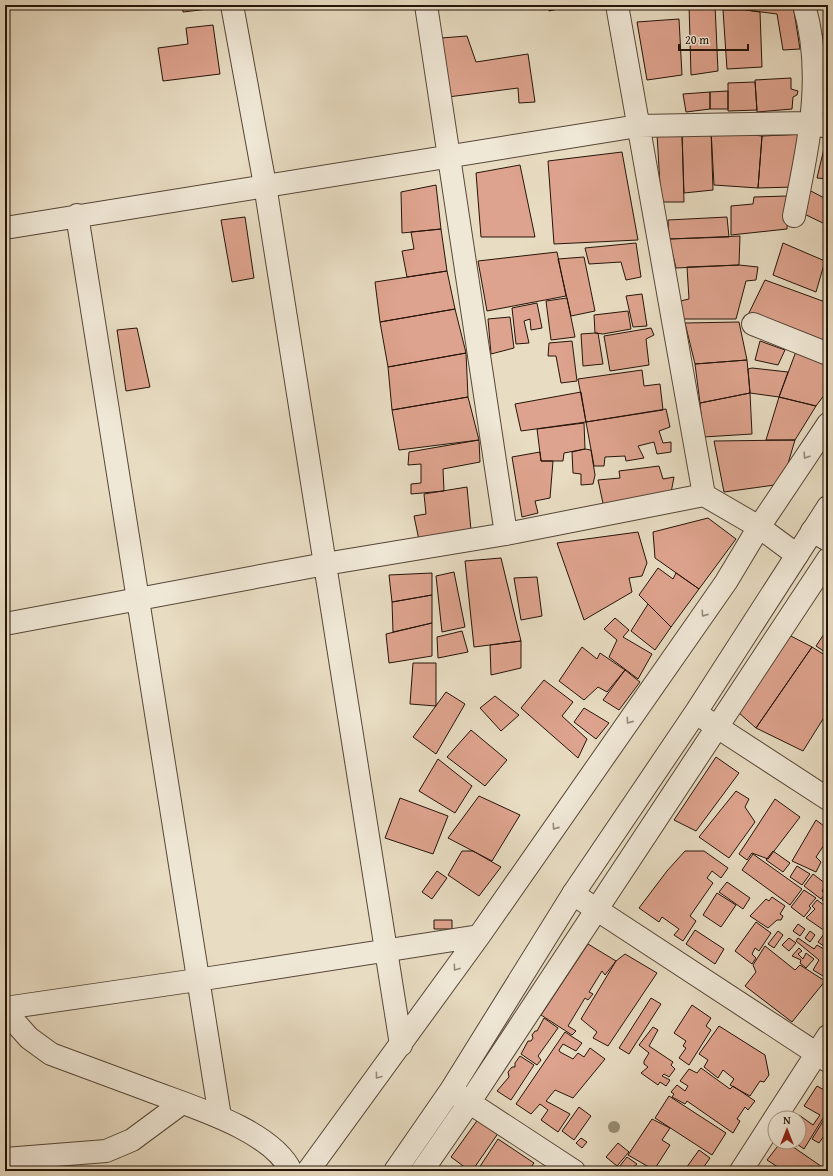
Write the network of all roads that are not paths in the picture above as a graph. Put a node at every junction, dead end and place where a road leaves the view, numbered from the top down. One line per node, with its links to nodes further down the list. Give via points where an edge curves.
1 (232, 5): 8 (street)
2 (426, 5): 7 (street)
3 (617, 5): 6 (street)
4 (804, 5): 5 (street, via 809,19)
5 (820, 125): 6 (street); 10 (street)
6 (638, 126): 7 (street); 15 (street)
7 (448, 156): 8 (street); 18 (street)
8 (265, 185): 9 (street); 22 (street)
9 (77, 215): 11 (street); 23 (street)
10 (794, 216)
11 (5, 228)
12 (753, 324): 13 (street)
13 (828, 354)
14 (828, 424): 17 (street, one-way to 17)
15 (704, 495): 17 (street); 18 (street)
16 (828, 507): 19 (street)
17 (759, 527): 20 (street); 30 (street, one-way to 30, via 726,582)
18 (506, 534): 22 (street)
19 (820, 536): 20 (street)
20 (797, 555): 25 (street)
21 (828, 558): 26 (street)
22 (325, 564): 23 (street); 31 (street)
23 (137, 599): 24 (street); 32 (street)
24 (5, 624)
25 (696, 712): 26 (street); 28 (street)
26 (717, 727): 27 (street); 29 (street)
27 (828, 799)
28 (573, 894): 29 (street); 36 (street)
29 (596, 910): 35 (street); 37 (street)
30 (479, 936): 31 (street); 34 (street, one-way to 34)
31 (386, 950): 32 (street); 34 (street)
32 (197, 980): 33 (street); 40 (street)
33 (5, 1009): 38 (street, via 29,1038 51,1054)
34 (401, 1045): 44 (street, one-way to 44)
35 (824, 1050): 39 (street)
36 (451, 1090): 37 (street); 45 (street)
37 (469, 1102): 46 (street); 47 (street)
38 (182, 1103): 40 (street); 42 (street, via 132,1140 106,1151)
39 (781, 1110)
40 (220, 1117): 43 (street, via 255,1135 273,1148)
41 (767, 1130): 48 (street)
42 (5, 1159)
43 (291, 1171)
44 (308, 1171)
45 (395, 1171)
46 (422, 1171)
47 (574, 1171)
48 (741, 1171)

